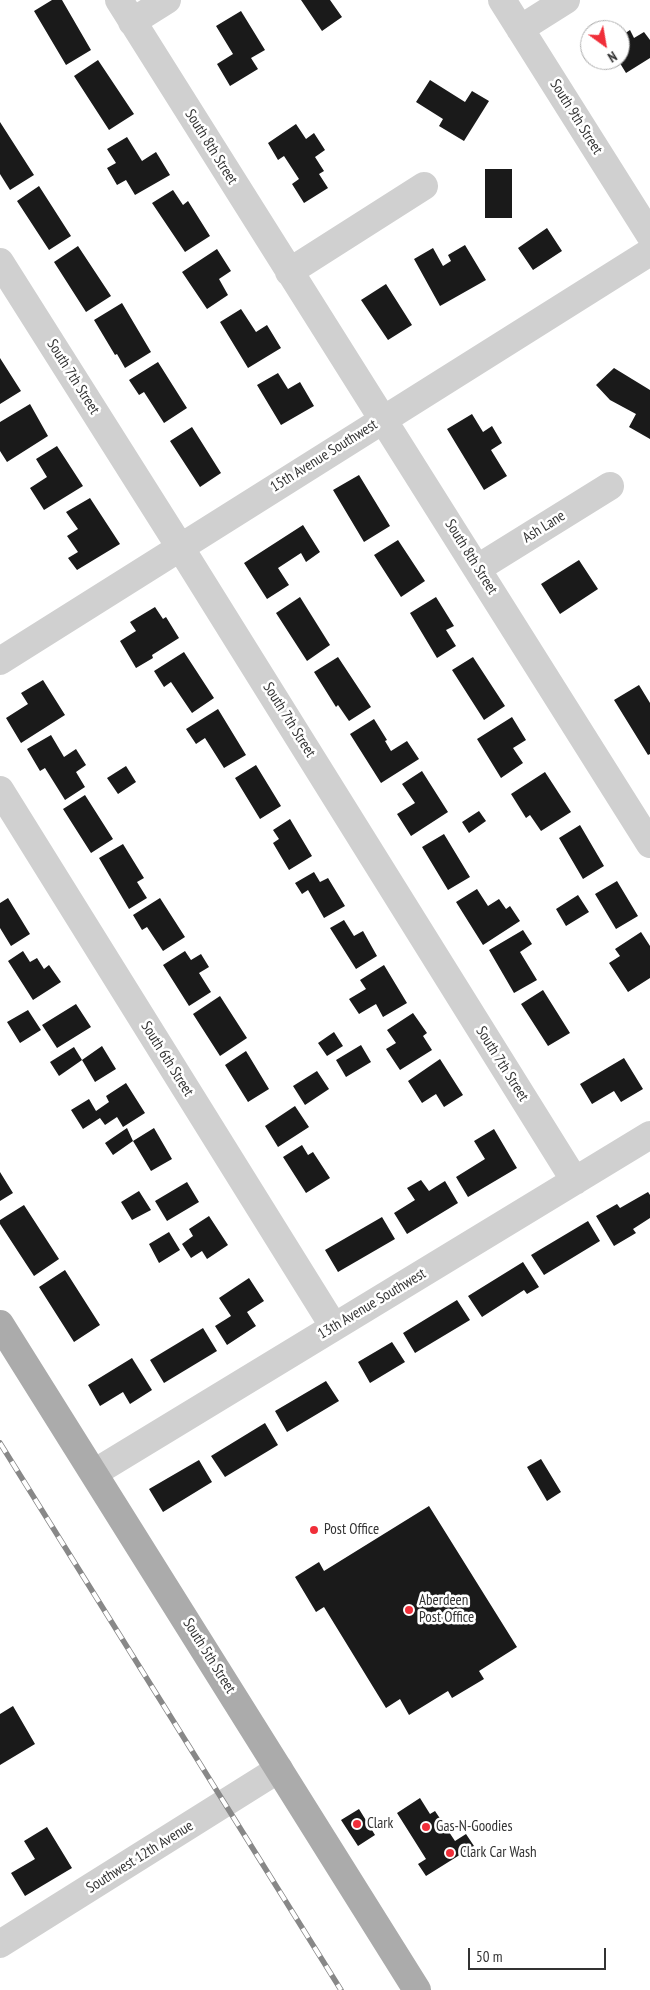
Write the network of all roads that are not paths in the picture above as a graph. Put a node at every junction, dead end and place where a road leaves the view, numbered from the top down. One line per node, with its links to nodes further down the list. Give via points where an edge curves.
1 (168, 0): 4 (street, South 8th Street)
2 (502, 0): 5 (street, South 9th Street)
3 (566, 0): 5 (street)
4 (125, 11): 10 (street, South 8th Street)
5 (520, 29): 7 (street, South 9th Street)
6 (424, 186): 10 (street)
7 (650, 235)
8 (650, 252): 11 (street, 15th Avenue Southwest)
9 (0, 262): 13 (street, South 7th Street)
10 (289, 272): 11 (street, South 8th Street)
11 (382, 419): 13 (street, 15th Avenue Southwest); 14 (street, South 8th Street)
12 (610, 486): 14 (street, Ash Lane)
13 (180, 546): 15 (street, 15th Avenue Southwest); 20 (street, South 7th Street)
14 (478, 568): 17 (street, South 8th Street)
15 (0, 661)
16 (0, 790): 22 (street, South 6th Street)
17 (642, 815): 18 (street, South 8th Street)
18 (650, 844)
19 (650, 1135): 20 (street, 13th Avenue Southwest)
20 (575, 1181): 22 (street, 13th Avenue Southwest)
21 (0, 1324): 23 (main road, South 5th Street)
22 (334, 1327): 23 (street, 13th Avenue Southwest)
23 (94, 1473): 24 (main road, South 5th Street)
24 (279, 1769): 25 (street, Southwest 12th Avenue); 26 (main road, South 5th Street)
25 (4, 1933)
26 (417, 1990)

